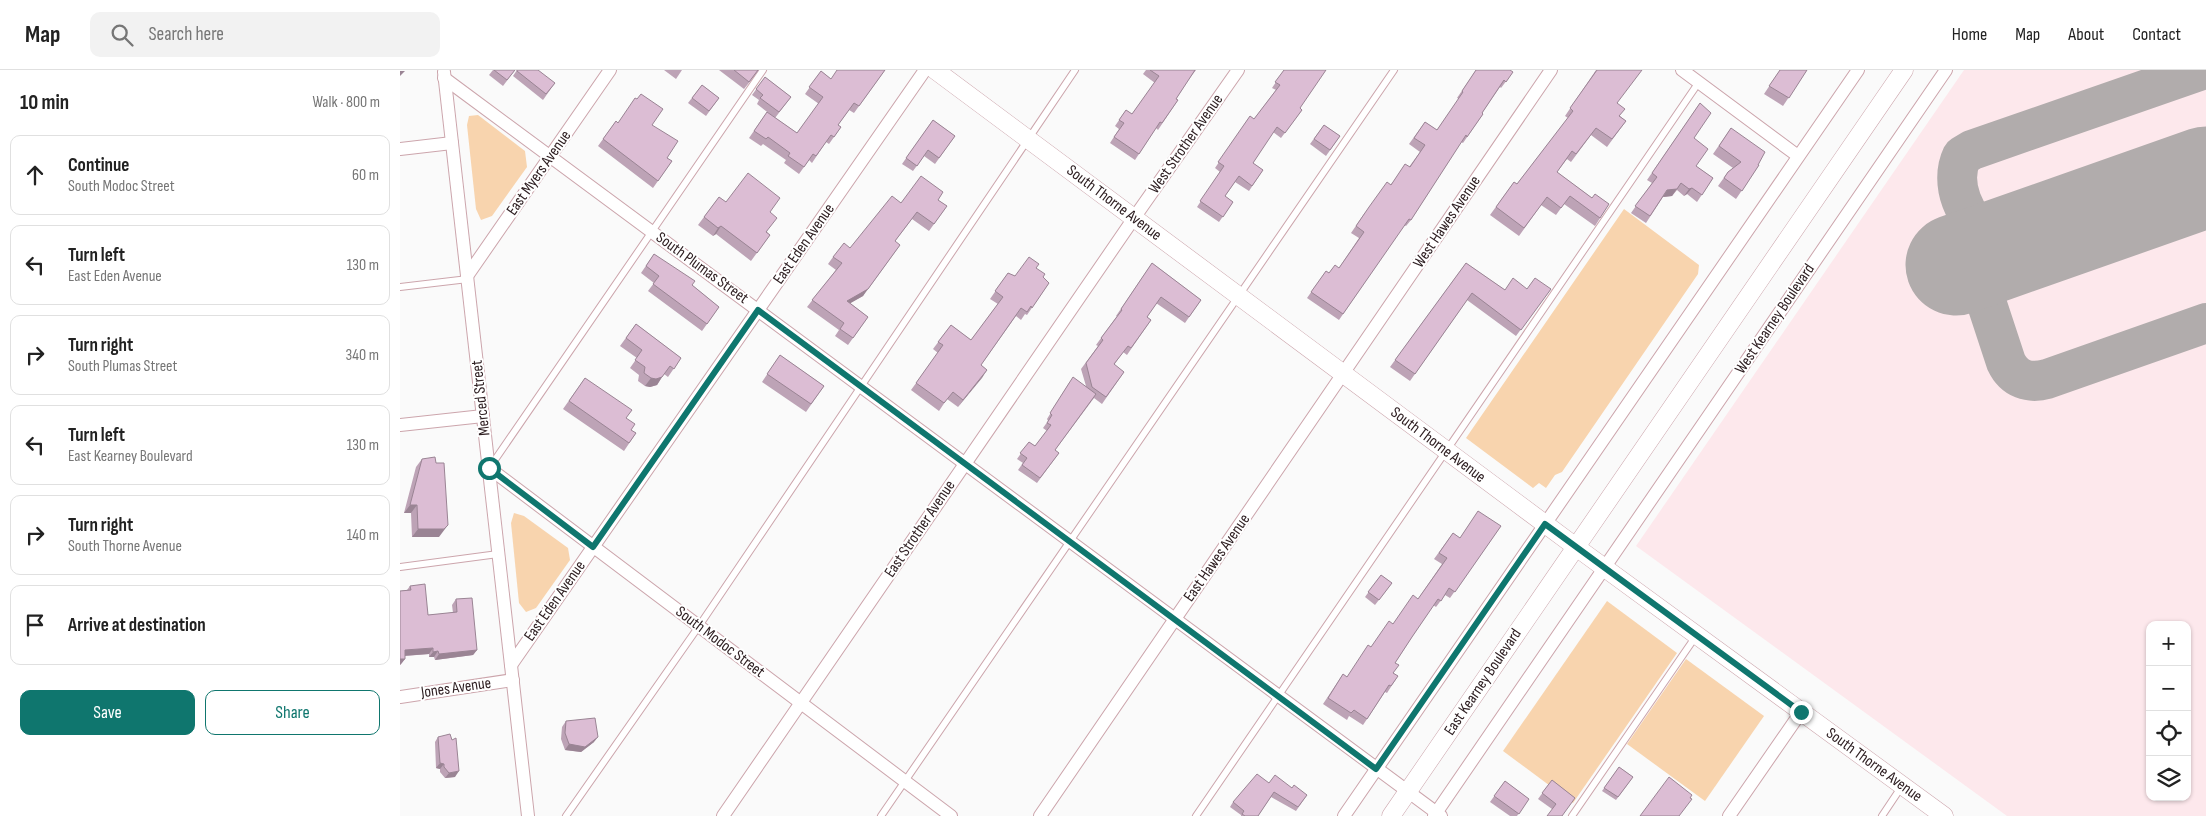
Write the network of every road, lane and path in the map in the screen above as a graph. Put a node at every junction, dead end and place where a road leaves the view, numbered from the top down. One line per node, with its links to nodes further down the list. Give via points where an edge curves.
1 (610, 70): 18 (street, East Myers Avenue)
2 (763, 70): 21 (lane)
3 (925, 70): 25 (street, East Eden Avenue)
4 (935, 70): 15 (main road, South Thorne Avenue)
5 (1075, 70): 15 (lane)
6 (1238, 70): 20 (street, West Strother Avenue)
7 (1394, 70): 24 (lane)
8 (1551, 70): 26 (street, West Hawes Avenue)
9 (1682, 70): 14 (street)
10 (1858, 70): 19 (street)
11 (1904, 70): 36 (main road)
12 (1946, 70): 39 (street, West Kearney Boulevard)
13 (444, 74): 16 (street, Merced Street); 18 (street, South Plumas Street)
14 (1699, 82): 19 (street); 30 (lane)
15 (1027, 138): 20 (main road, South Thorne Avenue); 27 (lane)
16 (452, 142): 17 (street); 22 (street, Merced Street)
17 (400, 148)
18 (550, 156): 21 (street, South Plumas Street); 22 (street, East Myers Avenue)
19 (1798, 156): 33 (street)
20 (1134, 218): 24 (main road, South Thorne Avenue); 31 (street, East Strother Avenue)
21 (652, 232): 25 (street, South Plumas Street); 32 (lane)
22 (468, 277): 23 (lane); 28 (street, Merced Street)
23 (400, 287)
24 (1238, 296): 26 (main road, South Thorne Avenue); 34 (lane)
25 (758, 310): 27 (street, South Plumas Street); 35 (street, East Eden Avenue)
26 (1344, 374): 30 (main road, South Thorne Avenue); 40 (street, East Hawes Avenue)
27 (862, 387): 31 (street, South Plumas Street); 41 (lane)
28 (483, 416): 29 (street); 32 (street, Merced Street)
29 (400, 425)
30 (1446, 450): 33 (main road, South Thorne Avenue); 45 (lane)
31 (965, 464): 34 (street, South Plumas Street); 47 (street, East Strother Avenue)
32 (489, 468): 35 (street, South Modoc Street); 37 (street, Merced Street)
33 (1545, 524): 36 (main road, South Thorne Avenue); 49 (street)
34 (1069, 541): 40 (street, South Plumas Street); 50 (lane)
35 (593, 547): 41 (street, South Modoc Street); 43 (street, East Eden Avenue)
36 (1576, 547): 39 (main road, South Thorne Avenue); 52 (main road, East Kearney Boulevard)
37 (498, 554): 38 (lane); 43 (street, Merced Street)
38 (400, 567)
39 (1604, 568): 42 (main road, South Thorne Avenue); 53 (street)
40 (1175, 619): 45 (street, South Plumas Street); 59 (street, East Hawes Avenue)
41 (699, 626): 47 (street, South Modoc Street); 55 (lane)
42 (1697, 635): 48 (main road, South Thorne Avenue); 63 (lane)
43 (511, 665): 44 (street, Merced Street)
44 (512, 680): 46 (street, Jones Avenue); 54 (street, Merced Street)
45 (1279, 696): 49 (street, South Plumas Street); 60 (lane)
46 (400, 697)
47 (801, 703): 50 (street, South Modoc Street); 56 (street, East Strother Avenue)
48 (1801, 712): 51 (main road, South Thorne Avenue); 64 (street)
49 (1376, 769): 52 (street, South Plumas Street); 61 (street)
50 (904, 781): 57 (lane); 58 (street, South Modoc Street)
51 (1903, 786): 65 (lane); 66 (main road, South Thorne Avenue)
52 (1408, 792): 53 (street, South Plumas Street); 62 (main road, East Kearney Boulevard)
53 (1437, 815)
54 (528, 816)
55 (566, 816)
56 (723, 816)
57 (881, 816)
58 (951, 816)
59 (1040, 816)
60 (1196, 816)
61 (1344, 816)
62 (1391, 816)
63 (1572, 816)
64 (1729, 816)
65 (1882, 816)
66 (1944, 816)

